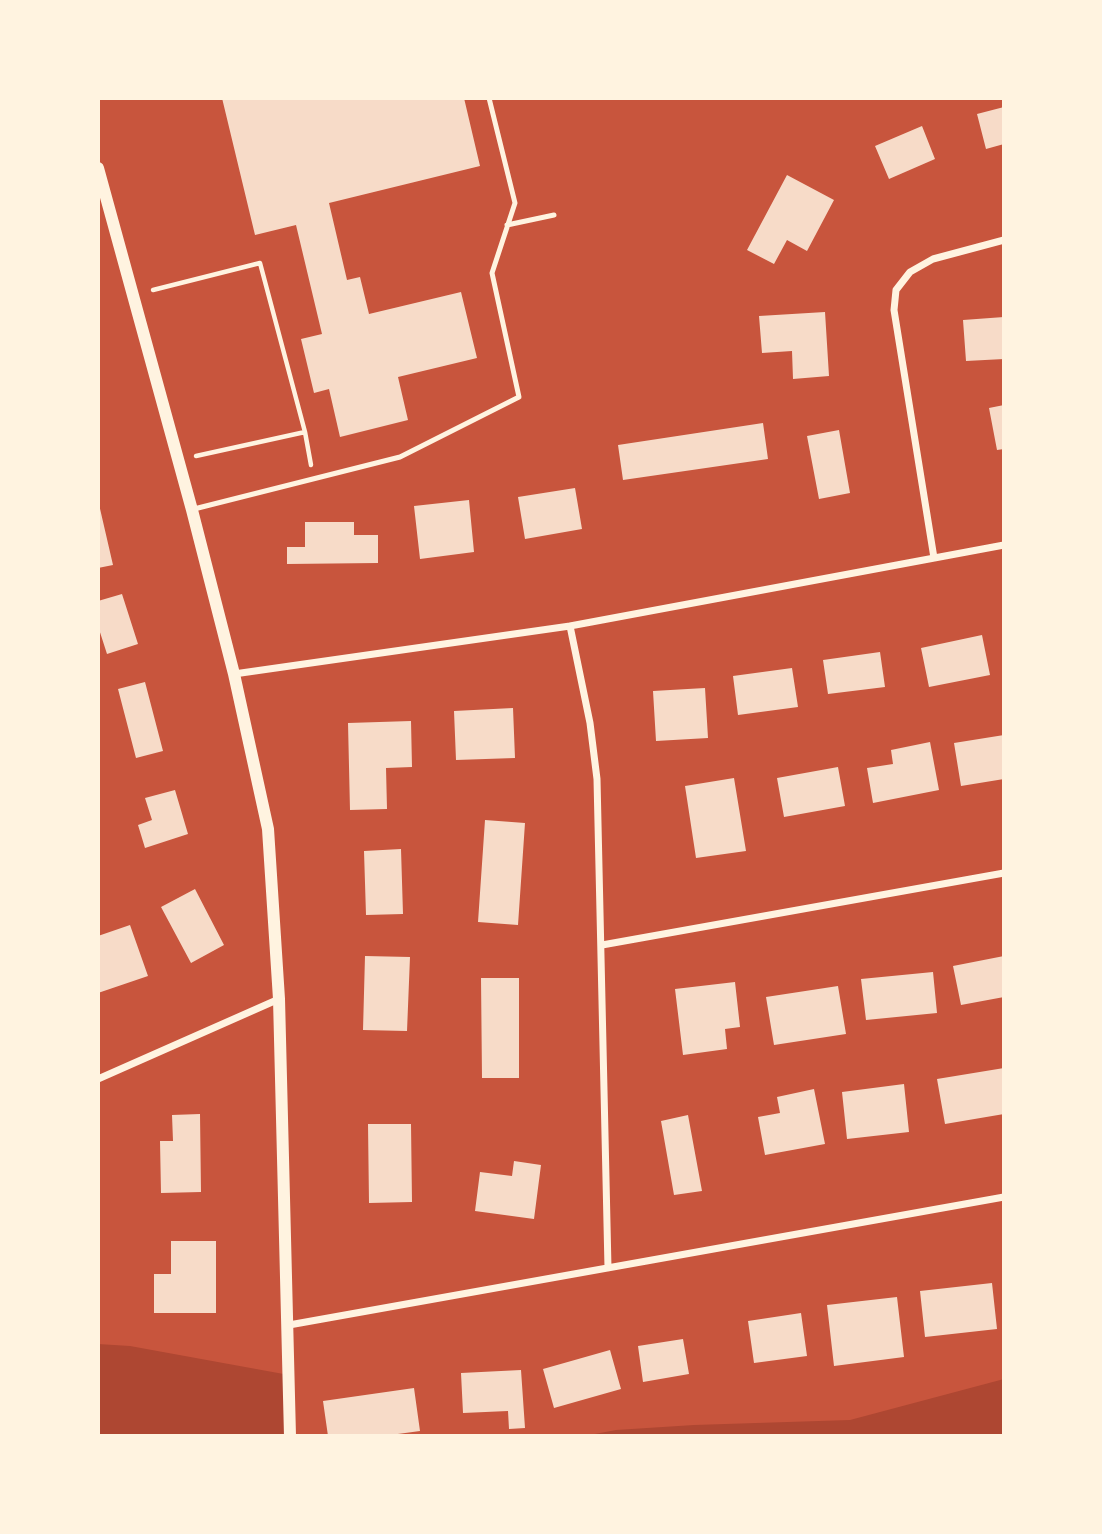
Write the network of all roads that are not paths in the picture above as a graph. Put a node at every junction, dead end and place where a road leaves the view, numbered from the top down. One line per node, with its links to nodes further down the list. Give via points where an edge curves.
1 (489, 98): 4 (lane, via 515,203)
2 (98, 168): 6 (street)
3 (554, 215): 4 (lane)
4 (507, 225): 6 (lane, via 492,273 519,397 400,457)
5 (1004, 240): 8 (street, via 933,259 910,272 896,290 894,310)
6 (192, 510): 10 (street)
7 (1004, 545): 8 (street)
8 (934, 558): 9 (street)
9 (570, 626): 10 (street); 12 (street, via 597,779)
10 (234, 674): 13 (street, via 268,829)
11 (1004, 873): 12 (street)
12 (602, 945): 16 (street)
13 (279, 999): 14 (street); 17 (street)
14 (98, 1079)
15 (1004, 1197): 16 (street)
16 (608, 1268): 17 (street)
17 (289, 1325): 18 (street)
18 (290, 1436)

